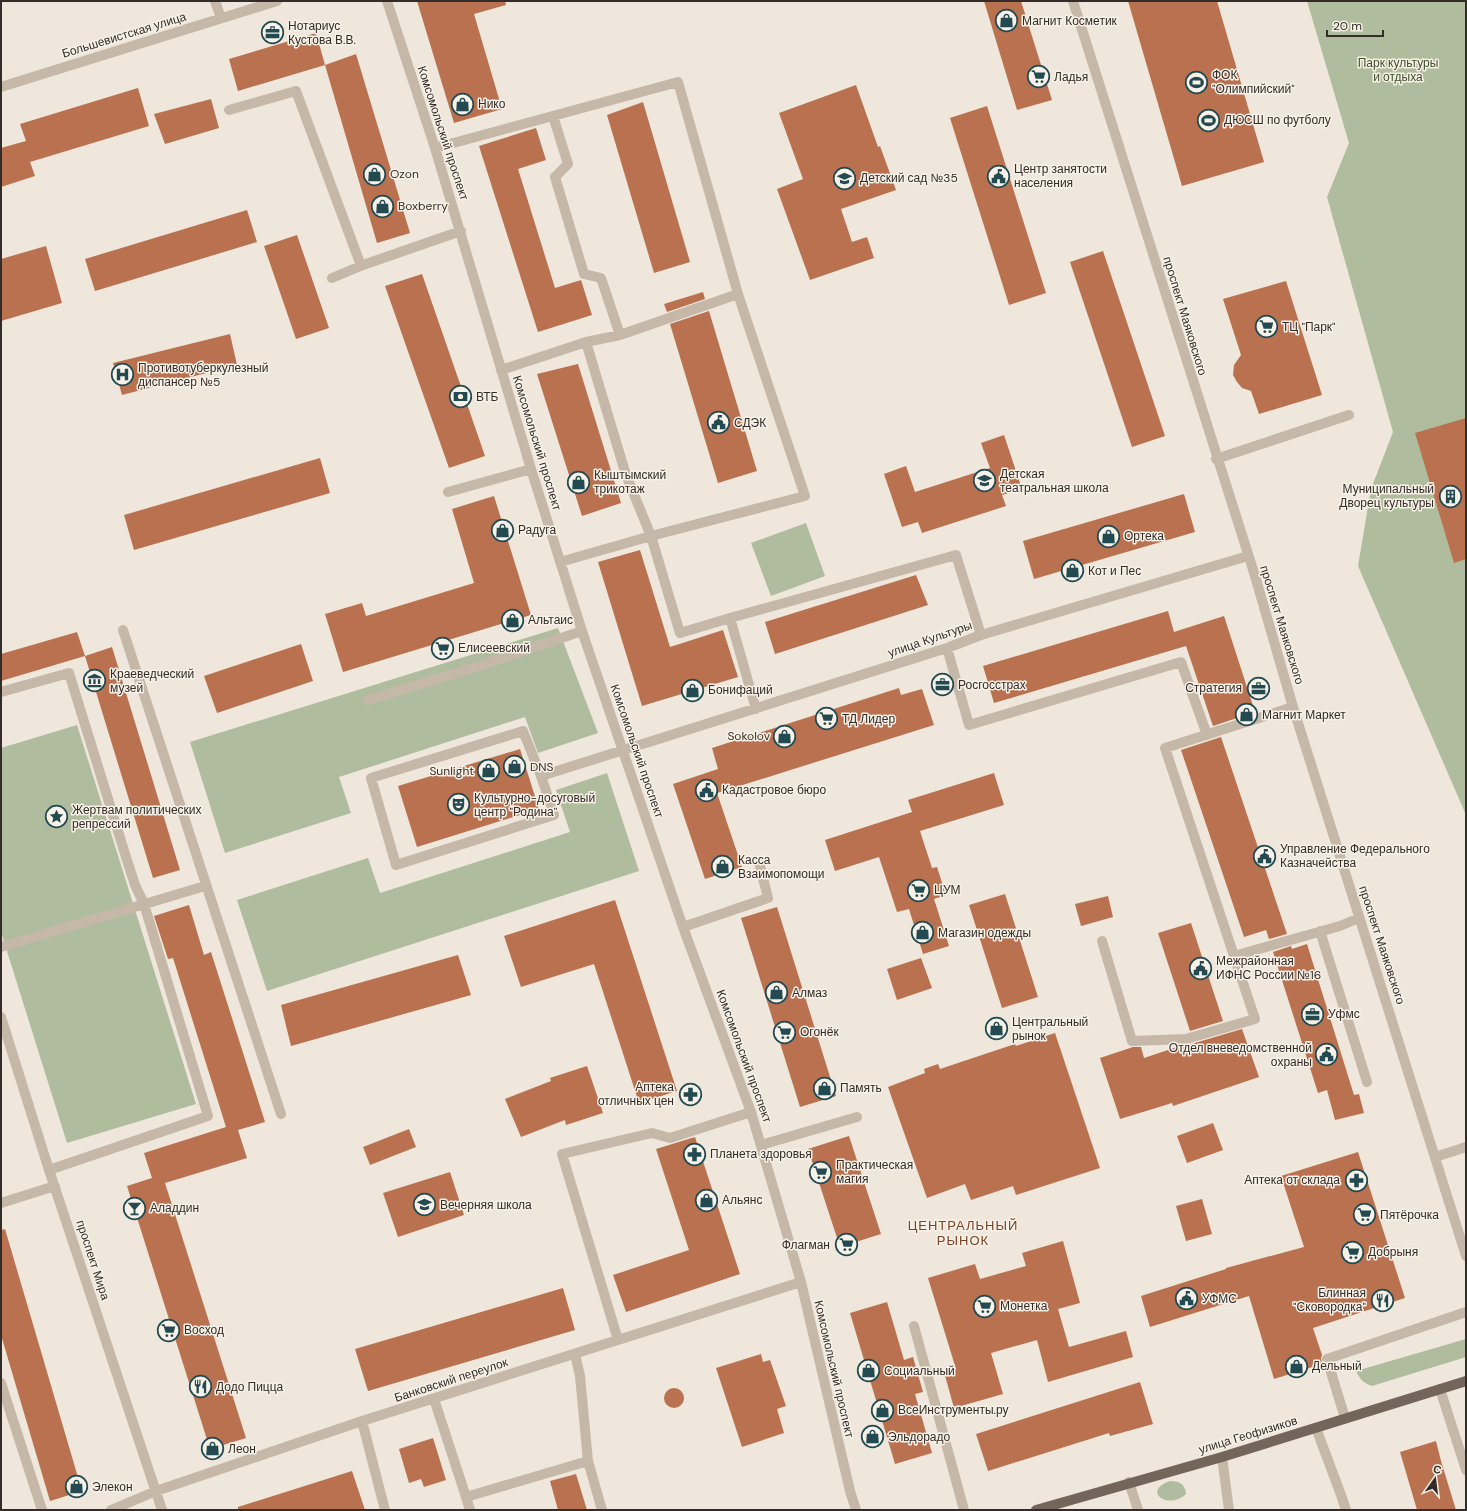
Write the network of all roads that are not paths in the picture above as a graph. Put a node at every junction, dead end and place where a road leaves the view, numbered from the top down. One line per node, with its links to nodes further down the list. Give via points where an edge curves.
1 (215, 1): 5 (street)
2 (277, 1): 5 (street, Большевистская улица)
3 (387, 1): 9 (street, Комсомольский проспект)
4 (1073, 1): 18 (street, проспект Маяковского)
5 (221, 18): 6 (street, Большевистская улица)
6 (1, 87)
7 (229, 110): 11 (street, via 296,91 360,263)
8 (553, 116): 9 (street); 13 (street, via 678,82); 14 (street, via 568,164 555,177 584,274 601,278)
9 (435, 148): 10 (street, Комсомольский проспект)
10 (461, 231): 11 (street); 16 (street, Комсомольский проспект)
11 (363, 265): 12 (street)
12 (332, 278)
13 (738, 294): 14 (street); 21 (street, via 805,496)
14 (620, 335): 15 (street)
15 (586, 342): 16 (street); 21 (street, via 626,475)
16 (501, 370): 19 (street, Комсомольский проспект)
17 (1349, 415): 18 (street)
18 (1216, 459): 22 (street, проспект Маяковского)
19 (531, 469): 20 (street); 23 (street, Комсомольский проспект)
20 (448, 492)
21 (651, 536): 23 (street); 24 (street, via 680,633)
22 (1248, 556): 27 (street, улица Культуры); 31 (street, проспект Маяковского)
23 (560, 562): 26 (street, Комсомольский проспект)
24 (730, 618): 27 (street, via 956,555); 32 (street)
25 (123, 630): 37 (street)
26 (582, 631): 30 (street); 34 (street, Комсомольский проспект)
27 (981, 635): 28 (street, улица Культуры)
28 (947, 648): 32 (street, улица Культуры); 33 (street, via 969,725 1181,662)
29 (1, 692): 38 (street, via 69,673 126,857)
30 (368, 700)
31 (1293, 707): 33 (street); 39 (street, проспект Маяковского)
32 (756, 709): 34 (street, улица Культуры)
33 (1208, 735): 44 (street, via 1166,748)
34 (622, 750): 35 (street, улица Культуры); 40 (street, Комсомольский проспект)
35 (541, 776): 35 (street, via 554,815 396,865 371,778 523,731)
36 (759, 862): 40 (street, via 768,898)
37 (205, 886): 38 (street); 48 (street)
38 (144, 904): 43 (street); 53 (street, via 208,1116)
39 (1359, 918): 41 (street); 52 (street, проспект Маяковского)
40 (683, 927): 47 (street, Комсомольский проспект)
41 (1320, 931): 44 (street); 46 (street)
42 (1102, 941): 44 (street, via 1132,1041 1186,1039 1255,1019)
43 (1, 947)
44 (1234, 956)
45 (1, 1017): 53 (street, проспект Мира)
46 (1367, 1082)
47 (751, 1112): 50 (street, Комсомольский проспект); 60 (street, via 670,1138 652,1133 562,1154)
48 (281, 1114)
49 (857, 1117): 50 (street)
50 (761, 1145): 57 (street, Комсомольский проспект)
51 (1466, 1147): 52 (street)
52 (1434, 1157): 56 (street, проспект Маяковского)
53 (49, 1170): 54 (street, проспект Мира)
54 (54, 1186): 55 (street); 73 (street, проспект Мира)
55 (1, 1203)
56 (1466, 1256)
57 (801, 1282): 60 (street, Банковский переулок); 82 (street, Комсомольский проспект)
58 (1466, 1312): 66 (street, via 1327,1359)
59 (914, 1326): 83 (street)
60 (618, 1340): 61 (street, Банковский переулок)
61 (575, 1354): 65 (street, Банковский переулок); 70 (street, via 580,1376)
62 (1466, 1381): 64 (main road, улица Геофизиков)
63 (1, 1383): 76 (street)
64 (1440, 1389): 66 (main road, улица Геофизиков); 71 (street)
65 (434, 1399): 67 (street, Банковский переулок); 74 (street)
66 (1345, 1418): 68 (main road, улица Геофизиков)
67 (362, 1421): 73 (street, Банковский переулок); 79 (street)
68 (1316, 1428): 69 (main road, улица Геофизиков); 87 (street)
69 (1222, 1456): 72 (main road, улица Геофизиков); 86 (street)
70 (588, 1461): 74 (street); 81 (street)
71 (1466, 1470)
72 (1129, 1482): 75 (main road, улица Геофизиков); 85 (street)
73 (156, 1491): 77 (street, Банковский переулок); 78 (street, проспект Мира)
74 (466, 1498): 80 (street)
75 (1052, 1508): 84 (main road, улица Геофизиков)
76 (42, 1510)
77 (111, 1510)
78 (162, 1510)
79 (385, 1510)
80 (470, 1510)
81 (602, 1510)
82 (856, 1510)
83 (964, 1510)
84 (1036, 1510)
85 (1138, 1510)
86 (1228, 1510)
87 (1346, 1510)

